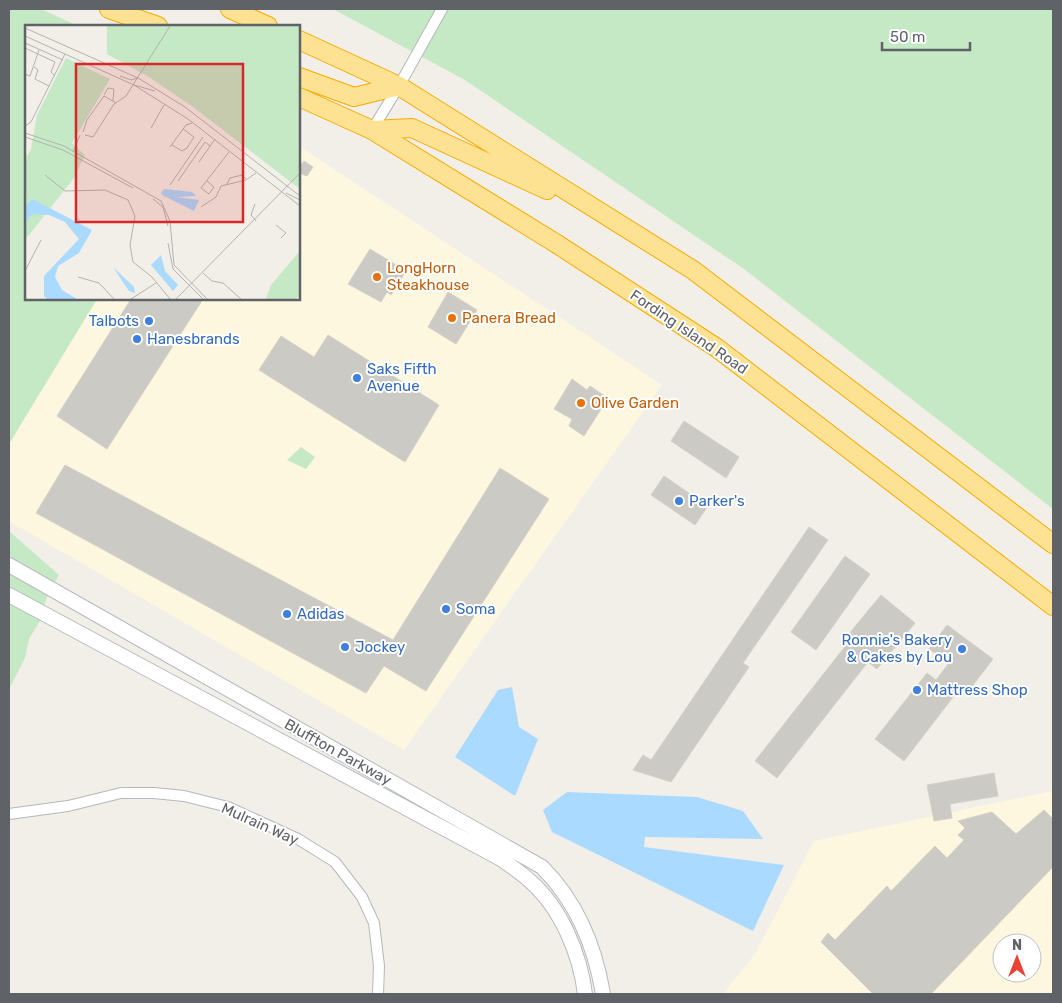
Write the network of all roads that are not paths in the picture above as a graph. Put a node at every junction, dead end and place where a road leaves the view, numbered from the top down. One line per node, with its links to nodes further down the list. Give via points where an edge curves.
1 (103, 9): 5 (highway)
2 (109, 9): 6 (highway)
3 (230, 9): 7 (highway)
4 (442, 9): 10 (street)
5 (140, 25)
6 (155, 25)
7 (266, 25)
8 (300, 40): 10 (highway)
9 (300, 77): 10 (highway, via 354,97)
10 (400, 86): 12 (street); 13 (highway)
11 (300, 97): 12 (highway, Fording Island Road)
12 (372, 130): 13 (highway, via 412,128); 17 (highway, Fording Island Road, via 718,348)
13 (611, 219): 14 (highway, via 701,276)
14 (1053, 544)
15 (9, 565): 21 (main road, Bluffton Parkway, via 542,867 560,885 576,910 595,955)
16 (9, 594): 20 (main road, Bluffton Parkway, via 501,860 531,882 554,910 569,936 582,972)
17 (1053, 606)
18 (9, 814): 19 (street, Mulrain Way, via 68,806 121,793 154,793 184,796 228,807 298,839 335,862 362,898 374,923 379,966)
19 (378, 994)
20 (585, 994)
21 (604, 994)

